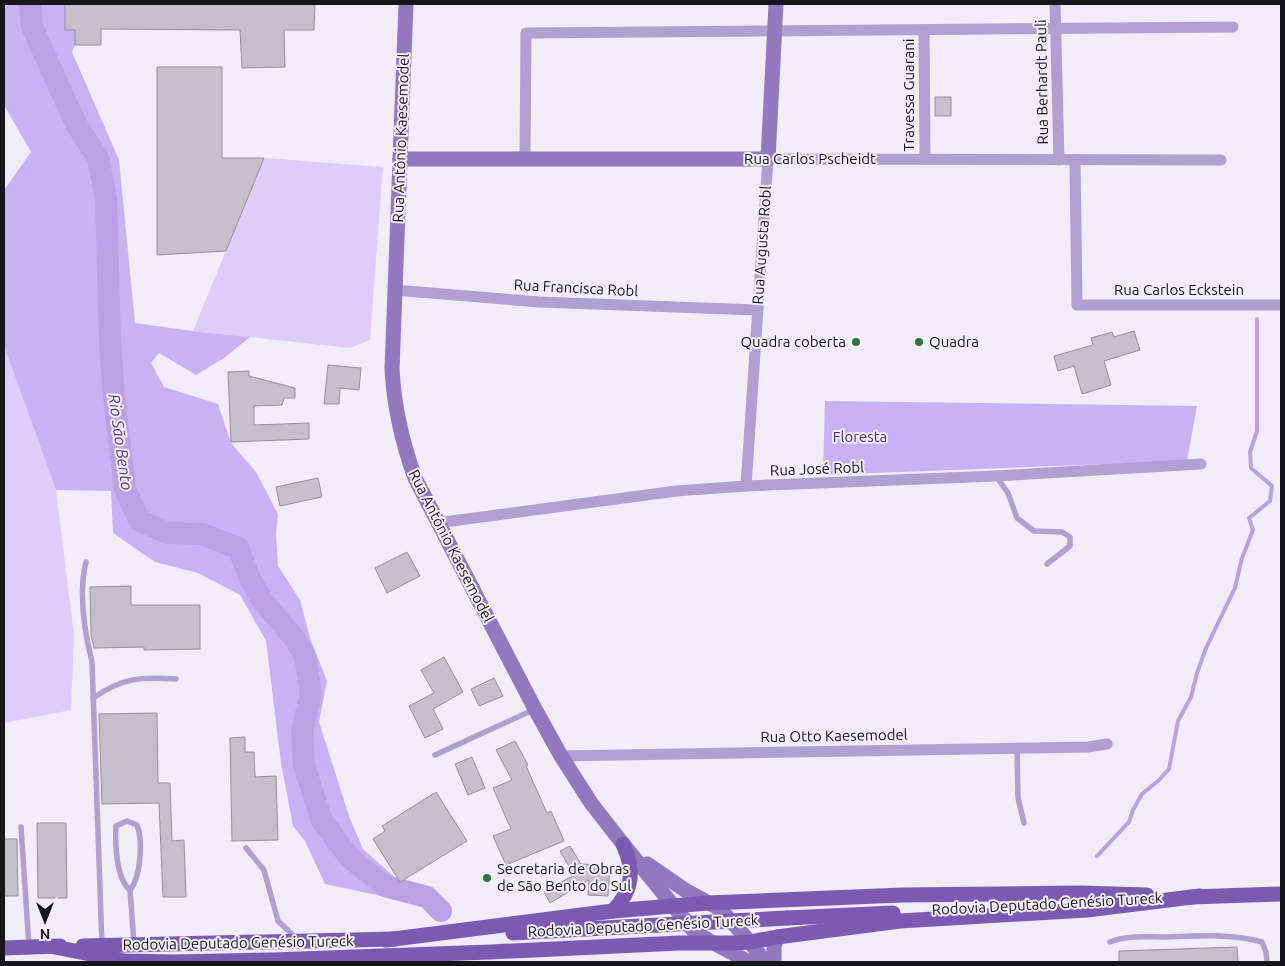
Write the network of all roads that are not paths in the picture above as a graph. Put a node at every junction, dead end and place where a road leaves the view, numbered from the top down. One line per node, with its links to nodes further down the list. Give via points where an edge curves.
1 (406, 4): 9 (main road, Rua Antônio Kaesemodel)
2 (776, 4): 7 (main road, Rua Augusta Robl)
3 (1055, 4): 5 (street, Rua Berhardt Pauli)
4 (1233, 27): 5 (street)
5 (1056, 28): 6 (street); 12 (street, Rua Berhardt Pauli)
6 (924, 30): 7 (street); 11 (street, Travessa Guarani)
7 (774, 31): 8 (street, via 526,33); 10 (main road, Rua Augusta Robl)
8 (525, 158): 9 (main road, Rua Carlos Pscheidt); 10 (main road, Rua Carlos Pscheidt)
9 (400, 159): 15 (main road, Rua Antônio Kaesemodel)
10 (768, 159): 11 (street, Rua Carlos Pscheidt); 17 (street, Rua Augusta Robl)
11 (925, 159): 12 (street, Rua Carlos Pscheidt)
12 (1059, 160): 13 (street, Rua Carlos Pscheidt)
13 (1075, 160): 14 (street, Rua Carlos Pscheidt); 16 (street, Rua Carlos Eckstein, via 1078,305)
14 (1221, 160)
15 (394, 290): 17 (street, Rua Francisca Robl, via 539,302); 21 (main road, Rua Antônio Kaesemodel, via 392,369 398,421 415,478)
16 (1281, 304)
17 (757, 310): 20 (street, Rua Augusta Robl)
18 (1201, 464): 19 (street, Rua José Robl)
19 (996, 476): 20 (street, Rua José Robl); 23 (lane, via 1008,494 1017,518 1034,531 1062,532 1070,537 1070,546)
20 (746, 486): 21 (street, Rua José Robl, via 676,491)
21 (437, 523): 26 (main road, Rua Antônio Kaesemodel)
22 (86, 562): 25 (lane, via 82,578 82,607 92,662)
23 (1047, 564)
24 (176, 679): 25 (lane, via 134,678)
25 (93, 698): 51 (lane)
26 (535, 709): 29 (lane); 30 (main road, Rua Antônio Kaesemodel)
27 (1107, 744): 28 (street, Rua Otto Kaesemodel)
28 (1018, 747): 30 (street, Rua Otto Kaesemodel); 31 (lane, via 1018,798)
29 (435, 756)
30 (561, 756): 33 (main road, Rua Antônio Kaesemodel, via 591,803)
31 (1024, 823)
32 (20, 827): 52 (lane)
33 (623, 844): 38 (main road, Rua Antônio Kaesemodel, via 663,876); 39 (main road, Rua Antônio Kaesemodel); 40 (main road, via 628,855 630,880 622,902)
34 (246, 848): 45 (lane, via 264,870 278,921)
35 (130, 890): 35 (lane, via 119,866 115,843 116,826 127,821 137,825 140,833 139,870); 49 (lane)
36 (1281, 894): 37 (main road, Rodovia Deputado Genésio Tureck)
37 (1200, 896): 38 (main road, via 903,894); 43 (main road, via 1087,910 900,921); 44 (main road, Rodovia Deputado Genésio Tureck, bridge)
38 (708, 903): 39 (main road); 41 (main road, Rua Antônio Kaesemodel); 42 (main road, via 699,907)
39 (672, 906): 40 (main road); 42 (main road, Rua Antônio Kaesemodel)
40 (614, 911): 44 (main road)
41 (729, 919): 46 (main road, Rua Antônio Kaesemodel); 48 (main road, via 727,934)
42 (688, 923): 48 (main road, Rua Antônio Kaesemodel, via 700,935)
43 (777, 937): 46 (main road); 56 (main road)
44 (386, 940): 45 (main road, Rodovia Deputado Genésio Tureck)
45 (300, 942): 49 (main road, Rodovia Deputado Genésio Tureck)
46 (750, 942): 48 (main road); 55 (main road, Rua Antônio Kaesemodel)
47 (1110, 942): 57 (lane, via 1137,938 1250,938 1262,942)
48 (716, 943): 50 (main road, via 174,962 125,961); 54 (main road, Rua Antônio Kaesemodel)
49 (134, 945): 51 (main road, Rodovia Deputado Genésio Tureck)
50 (50, 946): 51 (main road, Rodovia Deputado Genésio Tureck); 52 (main road, Rodovia Deputado Genésio Tureck)
51 (102, 946)
52 (29, 947): 53 (main road, Rodovia Deputado Genésio Tureck)
53 (4, 948)
54 (748, 962)
55 (764, 962)
56 (774, 962)
57 (1267, 962)

